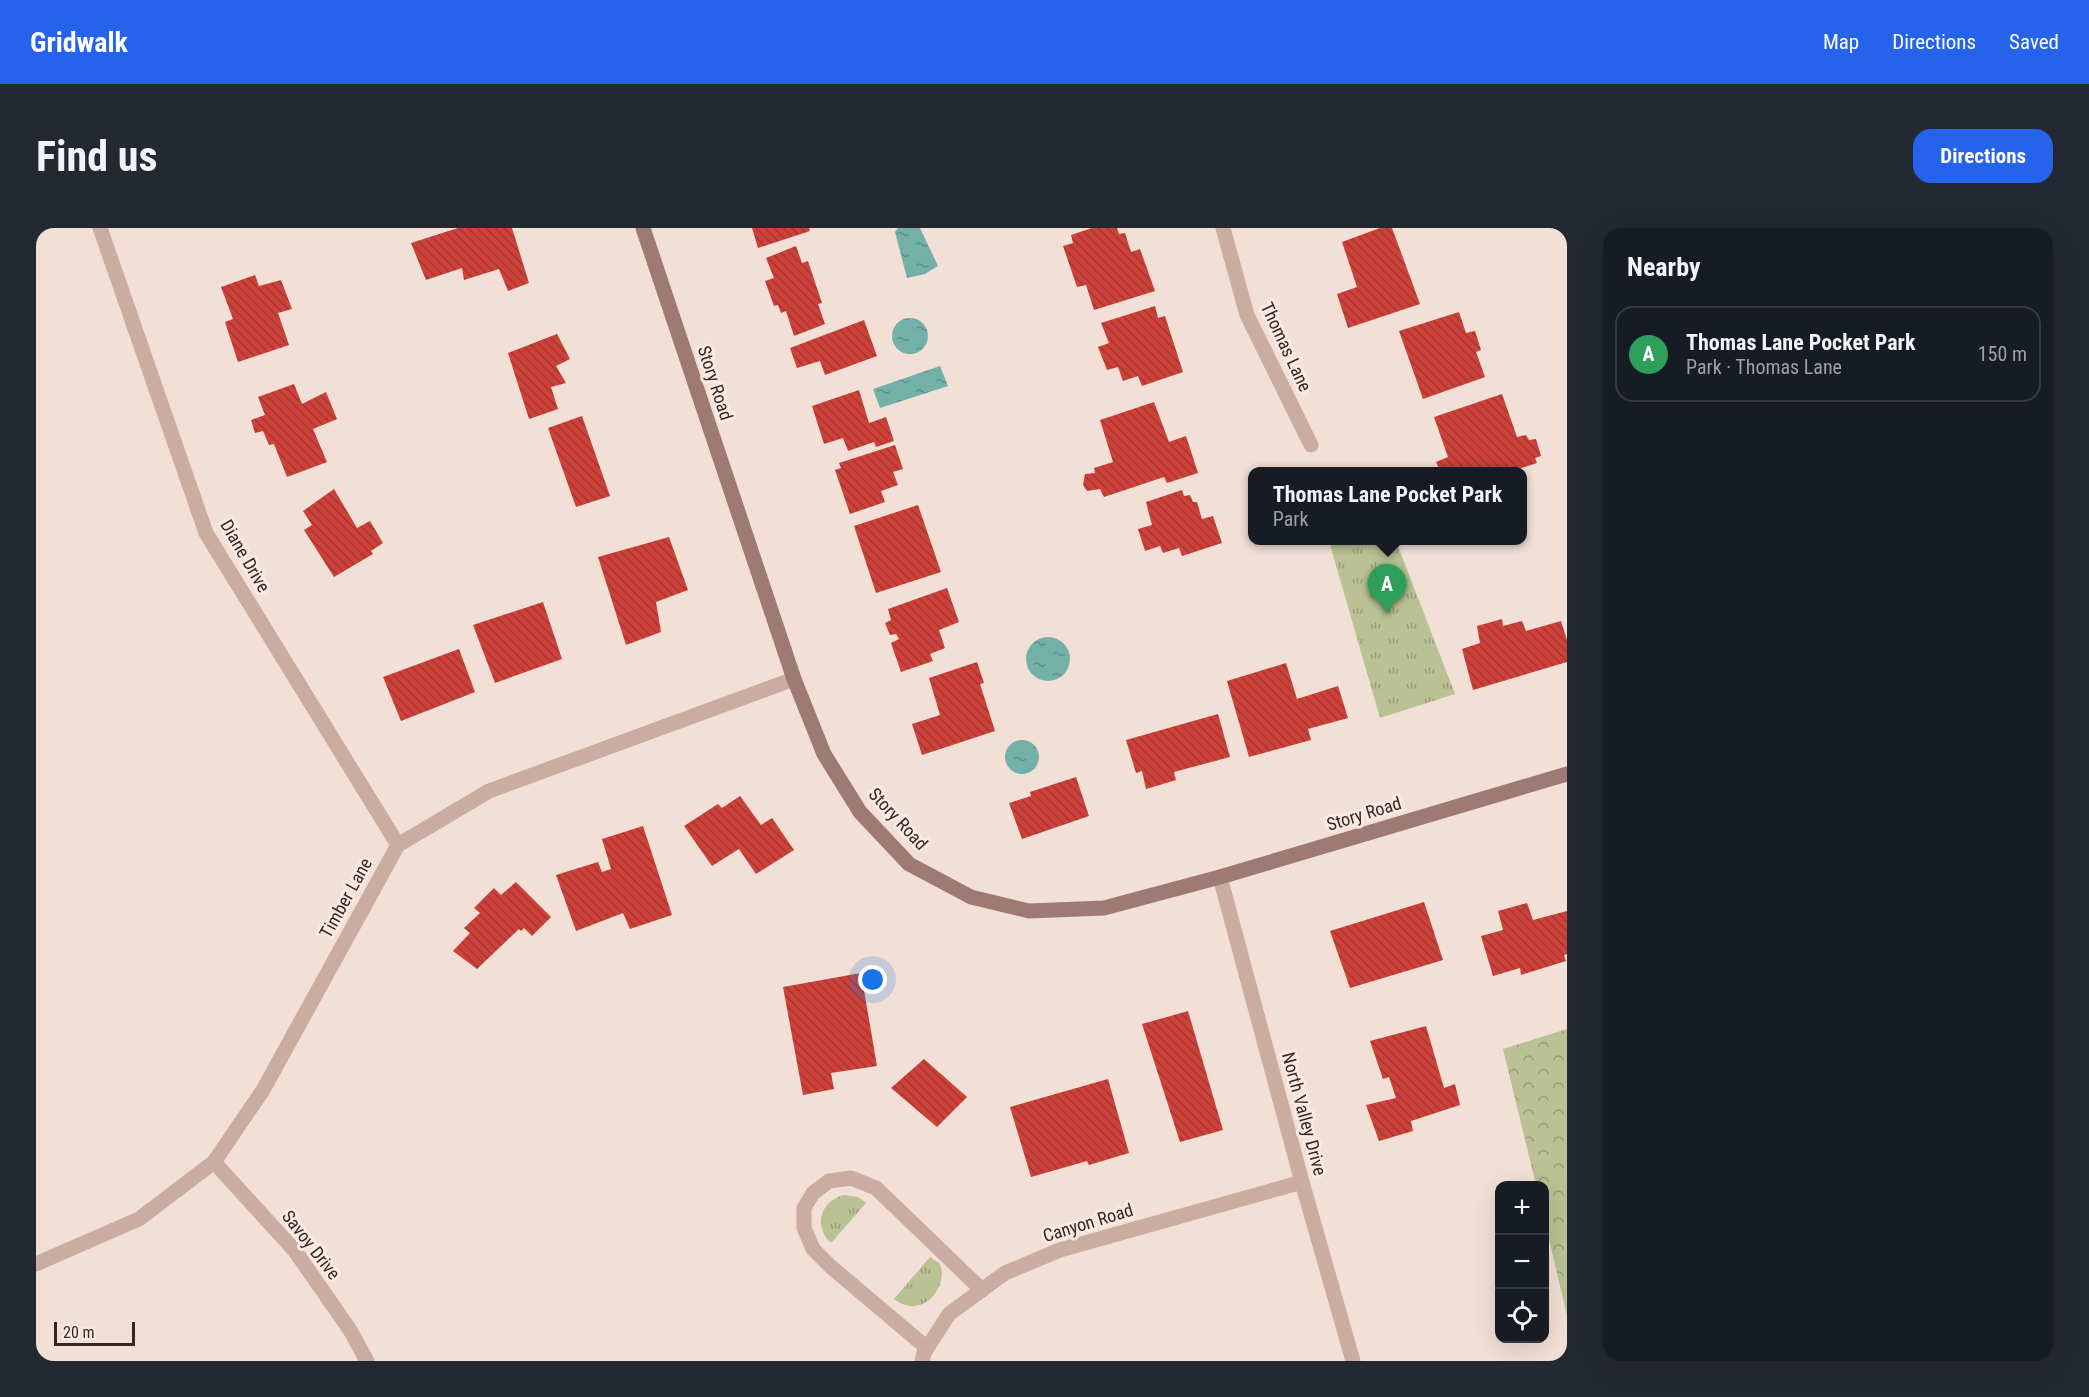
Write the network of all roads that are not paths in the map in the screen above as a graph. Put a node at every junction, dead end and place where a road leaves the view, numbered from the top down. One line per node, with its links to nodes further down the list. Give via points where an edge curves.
1 (100, 228): 7 (street, Diane Drive, via 206,533)
2 (643, 228): 5 (street, Story Road)
3 (1223, 228): 4 (street, Thomas Lane, via 1247,315)
4 (1311, 445)
5 (794, 679): 7 (street, via 489,791); 8 (street, Story Road, via 824,754 860,812 909,864 971,897 1029,911 1104,908)
6 (1567, 774): 8 (street, Story Road)
7 (398, 845): 9 (street, Timber Lane, via 263,1090)
8 (1220, 877): 10 (street, North Valley Drive)
9 (214, 1162): 11 (street, Timber Lane, via 139,1219); 14 (street, Savoy Drive, via 295,1251)
10 (1302, 1182): 12 (street, Canyon Road, via 1060,1250 1005,1273); 15 (street, North Valley Drive)
11 (36, 1264)
12 (982, 1290): 13 (street, Canyon Road, via 949,1314); 13 (street, via 876,1188 851,1178 829,1182 813,1193 804,1208 804,1228 813,1249)
13 (925, 1354)
14 (368, 1361)
15 (1353, 1361)

